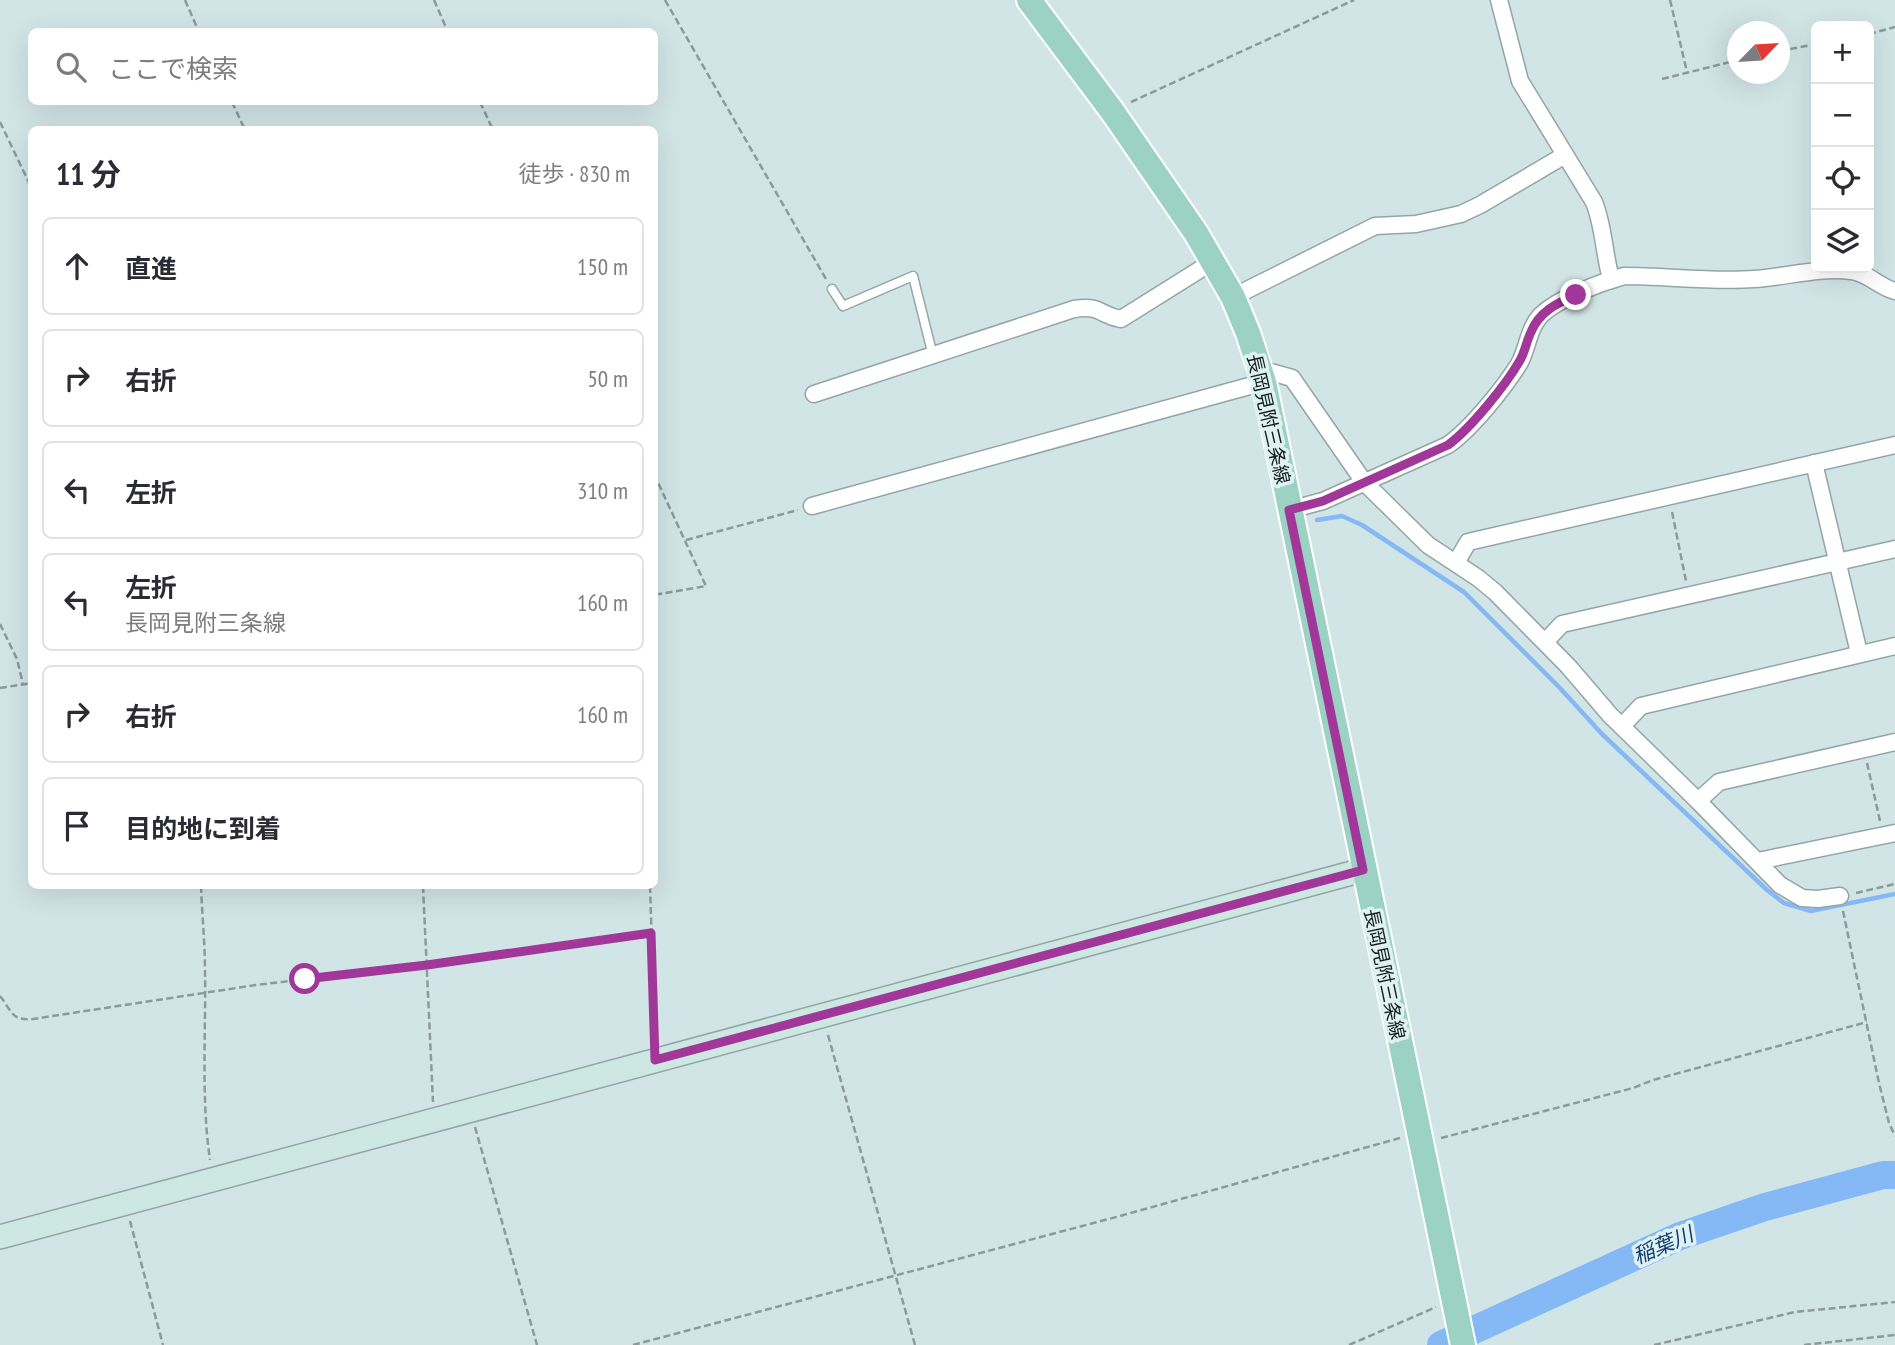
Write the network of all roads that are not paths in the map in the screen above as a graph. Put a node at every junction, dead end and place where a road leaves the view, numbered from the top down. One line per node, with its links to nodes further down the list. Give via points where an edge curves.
1 (1029, 0): 4 (main road, 長岡見附三条線, via 1112,111)
2 (1499, 0): 3 (street, via 1520,81)
3 (1564, 155): 5 (street, via 1594,202); 8 (street, via 1461,214 1416,224 1375,226)
4 (1212, 262): 8 (main road, 長岡見附三条線); 9 (street, via 1121,319 1097,308 1074,309)
5 (1611, 279): 7 (street, via 1755,279 1850,270); 14 (street, via 1563,300 1539,317 1518,364 1459,437)
6 (832, 289): 9 (lane, via 843,306 913,276)
7 (1895, 290)
8 (1233, 297): 10 (main road, 長岡見附三条線)
9 (933, 356): 11 (street)
10 (1261, 376): 14 (street, via 1292,378); 15 (street); 16 (main road, 長岡見附三条線)
11 (814, 394)
12 (1895, 446): 13 (street)
13 (1814, 463): 18 (street); 19 (street, via 1468,542)
14 (1364, 482): 16 (street); 19 (street, via 1428,545)
15 (812, 506)
16 (1289, 510): 28 (main road, 長岡見附三条線)
17 (1895, 549): 18 (street)
18 (1837, 561): 20 (street, via 1562,624); 22 (street)
19 (1456, 563): 20 (street, via 1495,592)
20 (1545, 642): 23 (street)
21 (1895, 646): 22 (street)
22 (1859, 653): 23 (street, via 1641,706)
23 (1622, 726): 25 (street)
24 (1895, 742): 25 (street, via 1719,782)
25 (1698, 801): 27 (street)
26 (1889, 834): 27 (street)
27 (1758, 861): 29 (street, via 1780,885 1802,898)
28 (1363, 870): 30 (street); 31 (main road, 長岡見附三条線)
29 (1840, 896)
30 (0, 1237)
31 (1463, 1345)

